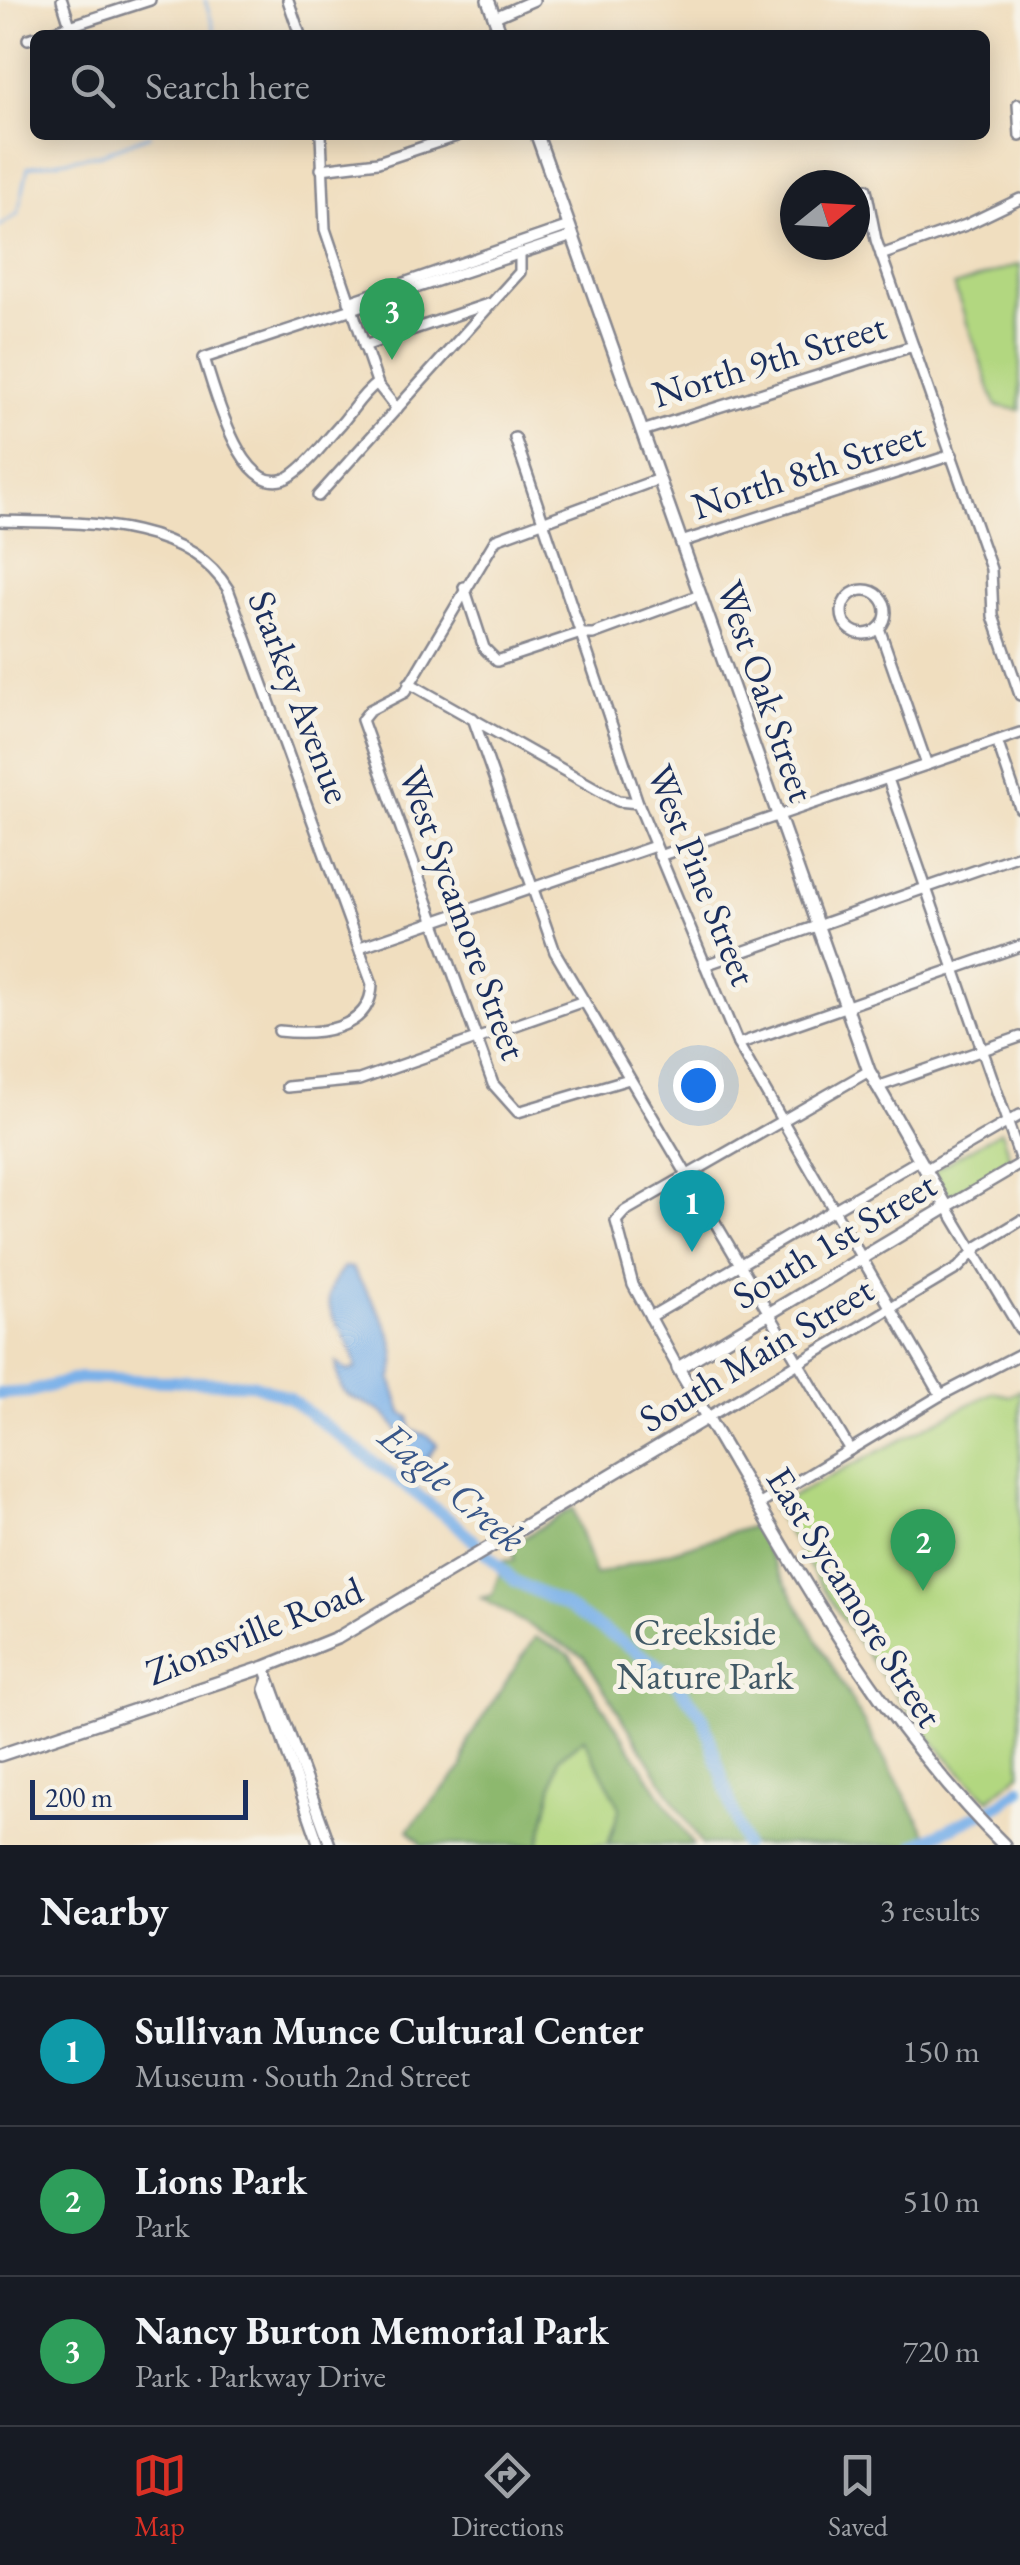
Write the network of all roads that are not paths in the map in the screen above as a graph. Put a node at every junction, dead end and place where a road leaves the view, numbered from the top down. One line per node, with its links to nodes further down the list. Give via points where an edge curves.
1 (62, 0): 7 (street)
2 (150, 0): 8 (street)
3 (288, 0): 9 (street)
4 (488, 0): 6 (main road)
5 (534, 0): 6 (street)
6 (494, 17): 10 (main road)
7 (71, 30)
8 (74, 30)
9 (298, 30)
10 (499, 30)
11 (1018, 104): 12 (street)
12 (1020, 136)
13 (321, 140): 16 (street)
14 (444, 140): 16 (street, via 378,162)
15 (539, 140): 19 (main road, West Oak Street)
16 (321, 169): 23 (street, via 325,229)
17 (1020, 199): 21 (street)
18 (870, 207): 21 (street)
19 (571, 231): 20 (street); 23 (street); 28 (main road, West Oak Street)
20 (520, 253): 22 (street, via 520,272); 23 (street)
21 (881, 255): 25 (street)
22 (491, 303): 24 (street); 27 (street)
23 (350, 306): 24 (street); 26 (street, via 204,358 244,462 276,480 290,476)
24 (364, 346): 26 (street)
25 (913, 346): 28 (street, North 9th Street); 30 (street)
26 (377, 383): 27 (street)
27 (397, 408): 32 (street)
28 (642, 431): 31 (main road, West Oak Street)
29 (515, 438): 33 (street, West Pine Street)
30 (952, 455): 35 (street, North 8th Street); 41 (street, via 991,569 993,616)
31 (658, 478): 33 (street); 35 (main road, West Oak Street)
32 (318, 496)
33 (542, 520): 36 (street, via 496,540); 39 (street, West Pine Street)
34 (0, 521): 57 (street, Starkey Avenue, via 125,529 184,550 217,574 258,662)
35 (681, 542): 37 (main road, West Oak Street)
36 (464, 587): 39 (street, via 490,658); 40 (street)
37 (700, 595): 39 (street); 49 (main road, West Oak Street)
38 (879, 628): 38 (street, via 884,599 866,593 846,600 840,614 846,627); 45 (street)
39 (582, 634): 47 (street, West Pine Street)
40 (409, 683): 42 (street); 54 (street, West Sycamore Street, via 400,696 366,714 362,726)
41 (1020, 695)
42 (473, 718): 47 (street, via 618,802); 53 (street)
43 (1020, 733): 44 (street)
44 (997, 741): 45 (street); 48 (street)
45 (928, 765): 46 (street)
46 (888, 779): 49 (street); 52 (street)
47 (638, 803): 50 (street, West Pine Street)
48 (1020, 808)
49 (778, 816): 50 (street); 55 (main road, West Oak Street)
50 (657, 851): 53 (street); 58 (street, West Pine Street)
51 (1020, 855): 52 (street)
52 (926, 887): 55 (street); 59 (street)
53 (531, 889): 54 (street); 60 (street, via 555,952)
54 (433, 924): 57 (street); 64 (street, West Sycamore Street)
55 (818, 926): 58 (street); 61 (main road, West Oak Street)
56 (1020, 946): 59 (street)
57 (360, 947): 62 (street, Starkey Avenue, via 372,991 364,1012 340,1027)
58 (704, 965): 65 (street, West Pine Street)
59 (954, 968): 61 (street); 66 (street)
60 (584, 1002): 64 (street); 68 (street)
61 (846, 1006): 65 (street); 67 (main road, West Oak Street)
62 (278, 1031)
63 (1020, 1038): 66 (street)
64 (476, 1041): 68 (street, West Sycamore Street, via 493,1084 518,1112); 70 (street, via 359,1080)
65 (738, 1044): 73 (street, West Pine Street)
66 (982, 1050): 69 (street); 72 (street)
67 (869, 1071): 69 (main road, West Oak Street); 73 (street)
68 (629, 1080): 76 (street)
69 (877, 1086): 75 (main road, West Oak Street)
70 (287, 1087)
71 (1020, 1114): 72 (street)
72 (1006, 1122): 74 (street); 75 (street)
73 (782, 1123): 76 (street); 78 (street, West Pine Street)
74 (1020, 1161): 77 (street, South 1st Street)
75 (922, 1165): 77 (main road, West Oak Street); 78 (street)
76 (688, 1177): 82 (street); 85 (street, via 616,1221 632,1285)
77 (947, 1208): 80 (street, West Oak Street); 81 (main road, South 1st Street)
78 (832, 1210): 81 (street, West Pine Street); 82 (street)
79 (1020, 1221): 80 (street, South Main Street)
80 (974, 1251): 83 (street, South Main Street); 86 (street, West Oak Street)
81 (860, 1260): 83 (street, West Pine Street); 84 (main road, South 1st Street)
82 (740, 1263): 84 (street); 85 (street)
83 (890, 1309): 88 (street, South Main Street); 90 (street, West Pine Street)
84 (770, 1314): 88 (street); 89 (main road, South 1st Street)
85 (650, 1318): 89 (street)
86 (1020, 1329)
87 (1020, 1354): 90 (street)
88 (798, 1363): 91 (street, South Main Street); 92 (street)
89 (678, 1368): 91 (main road)
90 (940, 1396): 92 (street)
91 (708, 1417): 93 (main road, East Sycamore Street); 94 (main road, South Main Street)
92 (850, 1450): 93 (street)
93 (760, 1504): 99 (main road, East Sycamore Street, via 856,1668 950,1791)
94 (517, 1532): 95 (main road, Zionsville Road)
95 (267, 1672): 96 (main road, Zionsville Road); 97 (street, via 265,1688); 98 (street)
96 (0, 1755)
97 (319, 1845)
98 (330, 1845)
99 (1004, 1845)

